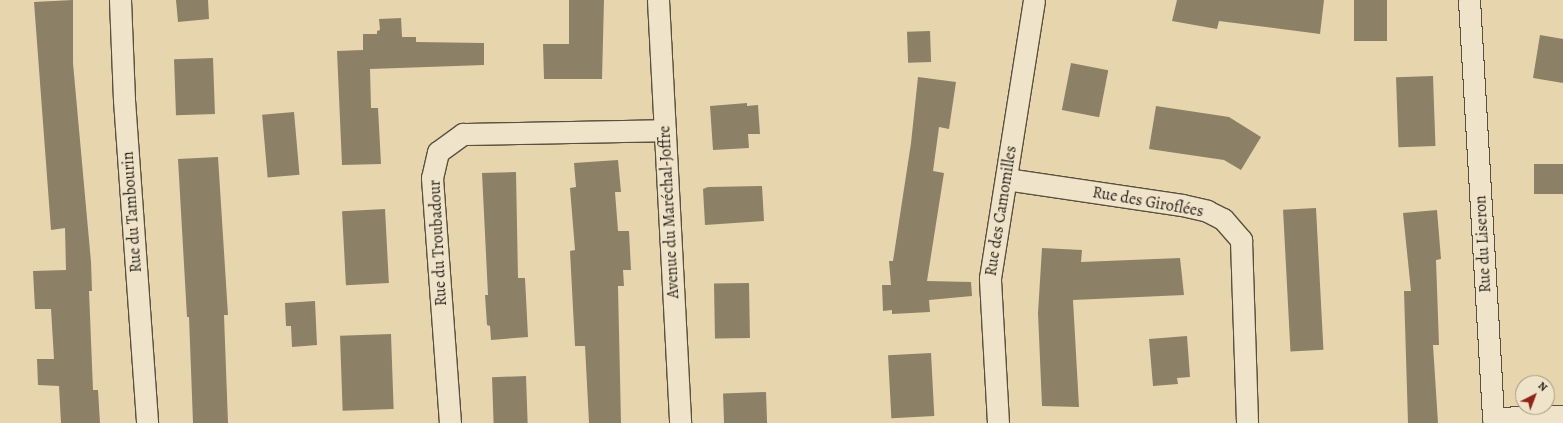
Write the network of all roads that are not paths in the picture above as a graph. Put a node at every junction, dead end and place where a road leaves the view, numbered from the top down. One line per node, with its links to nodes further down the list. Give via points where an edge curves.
1 (120, 0): 8 (street, Rue du Tambourin, via 124,100)
2 (658, 0): 5 (street, Avenue du Maréchal-Joffre)
3 (1034, 0): 6 (street, Rue des Camomilles)
4 (1469, 0): 7 (street, Rue du Liseron, via 1493,418)
5 (665, 130): 9 (street, Rue du Troubadour, via 462,134 438,152 432,178); 10 (street, Avenue du Maréchal-Joffre)
6 (1006, 179): 11 (street, Rue des Camomilles, via 990,278); 12 (street, Rue des Giroflées, via 1182,205 1207,210 1223,219 1241,240)
7 (1563, 416)
8 (147, 423)
9 (450, 423)
10 (680, 423)
11 (998, 423)
12 (1247, 423)

